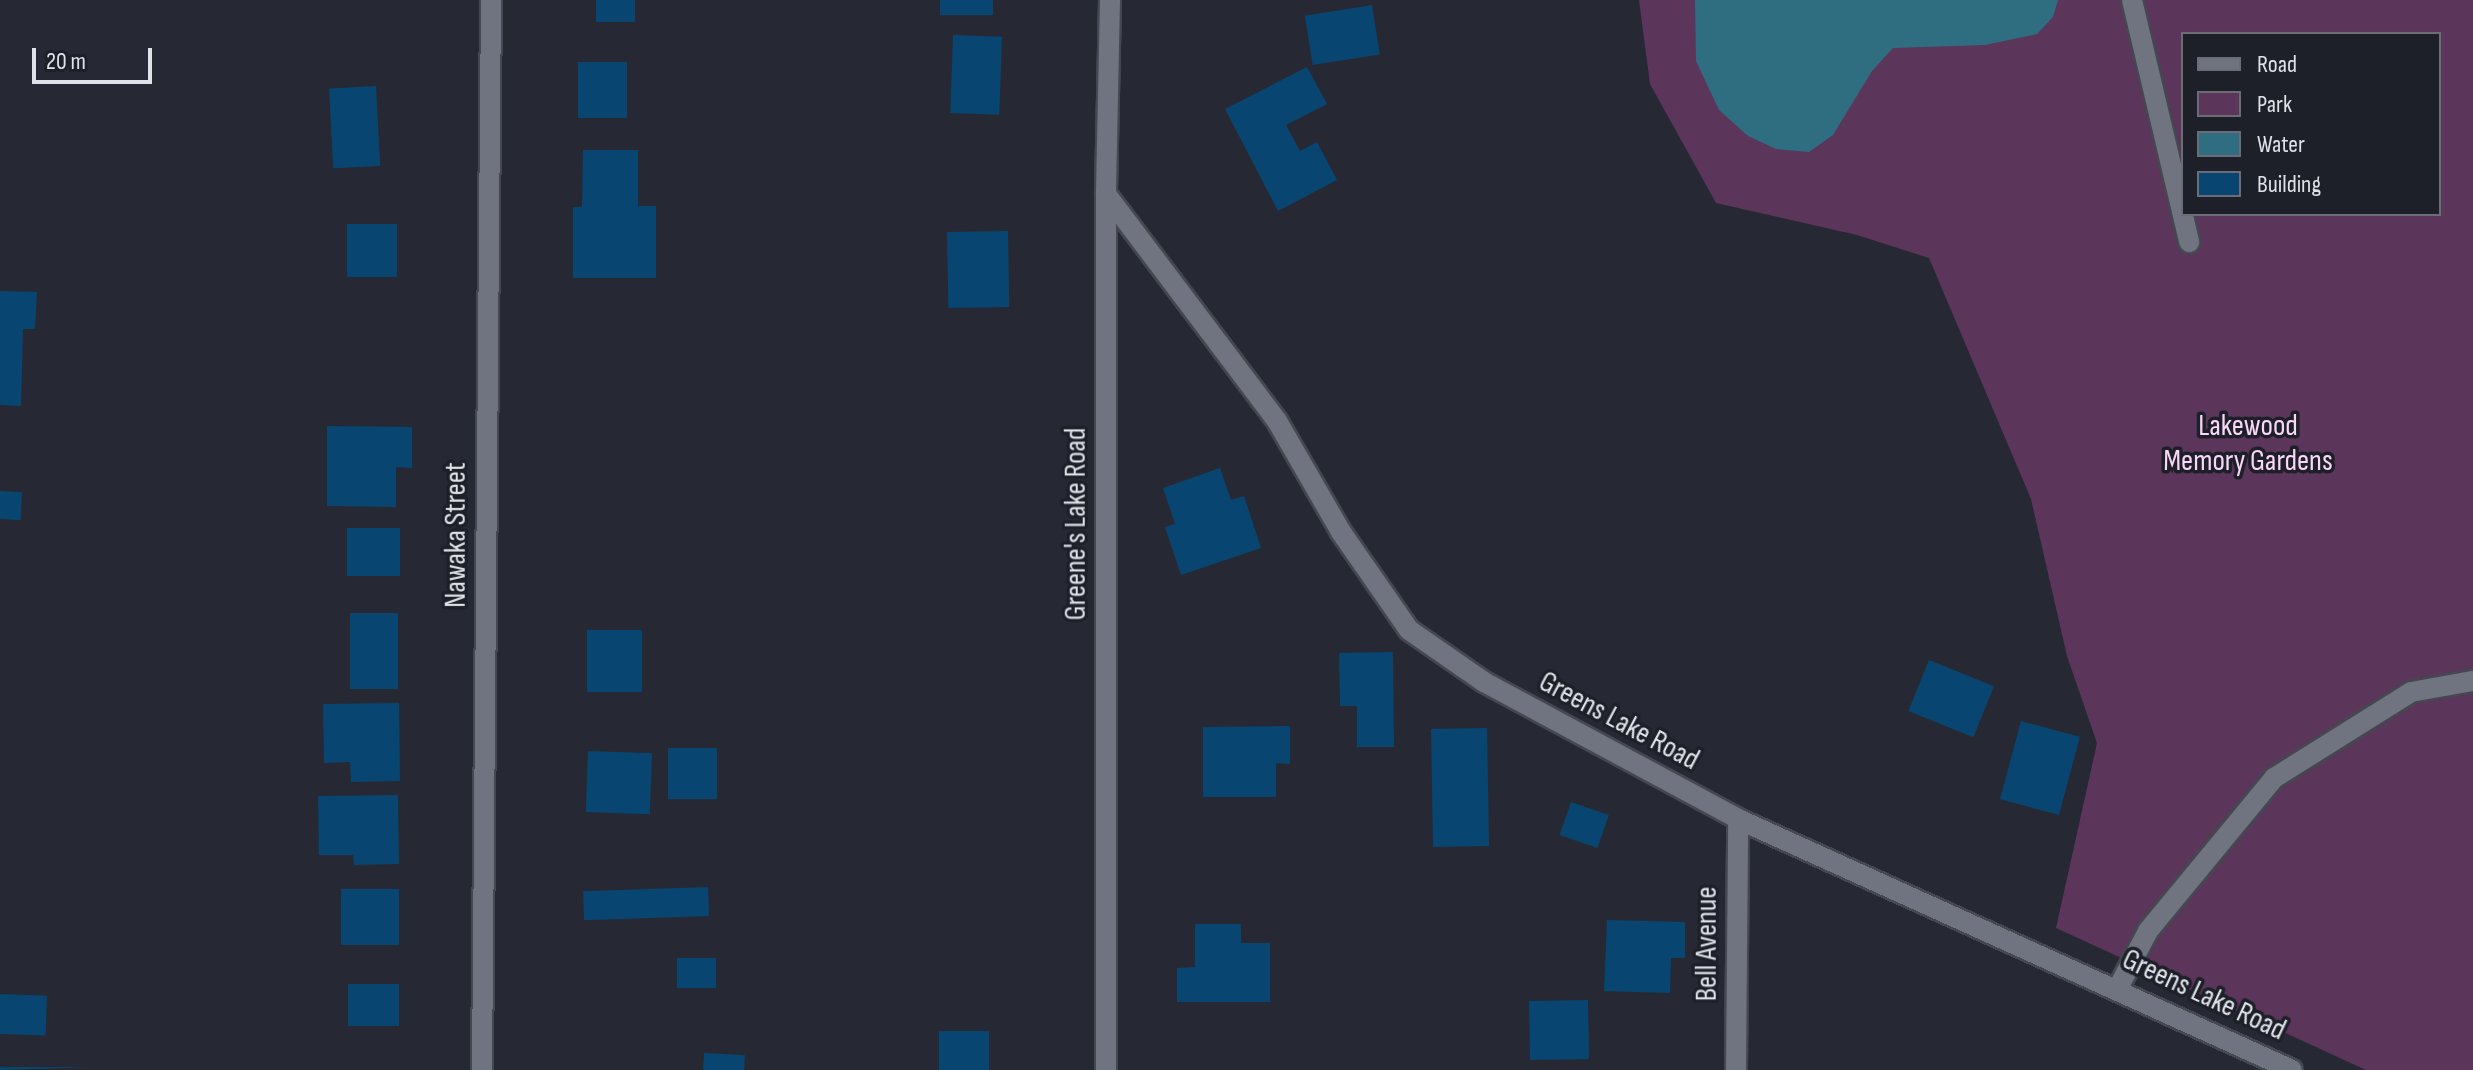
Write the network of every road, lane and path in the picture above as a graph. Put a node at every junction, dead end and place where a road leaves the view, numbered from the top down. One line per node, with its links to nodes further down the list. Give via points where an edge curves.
1 (491, 0): 11 (street, Nawaka Street)
2 (1110, 0): 4 (street, Greene's Lake Road)
3 (2132, 0): 5 (street)
4 (1106, 194): 9 (street, Greens Lake Road, via 1277,421 1341,532 1409,630 1484,682); 12 (street, Greene's Lake Road)
5 (2181, 208)
6 (2183, 216): 7 (street)
7 (2189, 242)
8 (2473, 681): 10 (street, via 2411,692 2274,778 2148,931)
9 (1738, 819): 10 (street, Greens Lake Road); 13 (street, Bell Avenue)
10 (2118, 988): 14 (street, Greens Lake Road)
11 (482, 1070)
12 (1106, 1070)
13 (1736, 1070)
14 (2292, 1070)

